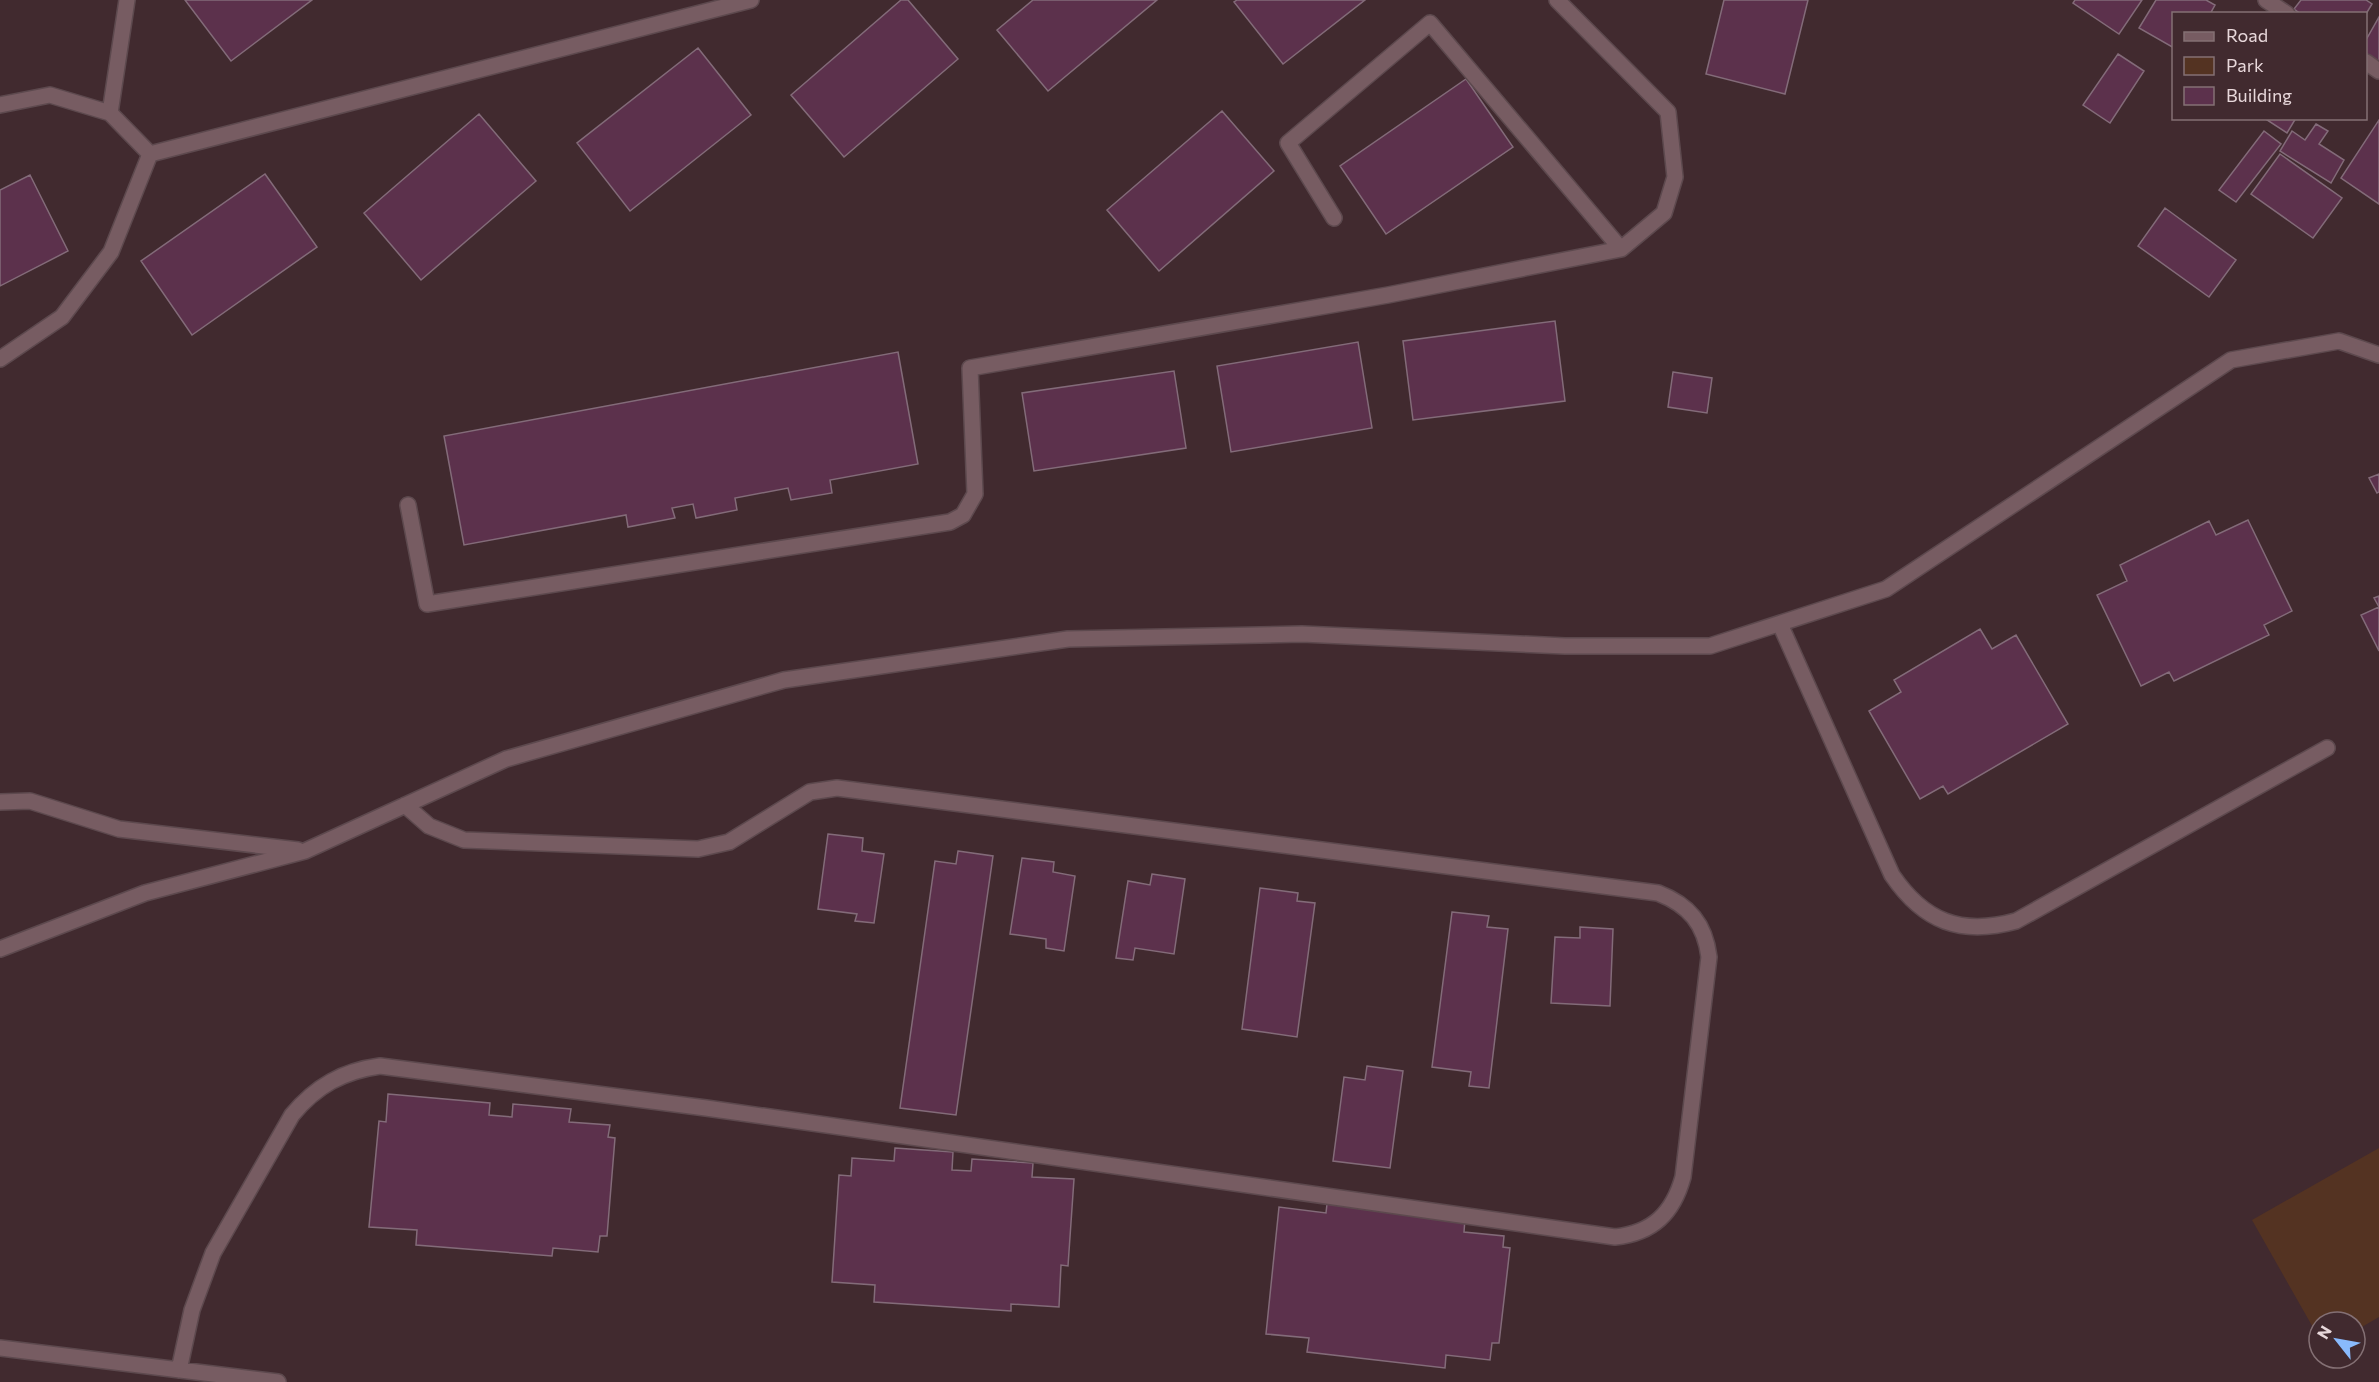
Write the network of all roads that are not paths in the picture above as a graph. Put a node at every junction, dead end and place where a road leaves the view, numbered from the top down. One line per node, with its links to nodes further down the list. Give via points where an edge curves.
1 (127, 0): 7 (street)
2 (751, 0): 8 (street)
3 (1557, 0): 10 (street, via 1668,112 1675,177 1664,213)
4 (2266, 0): 5 (street)
5 (2285, 12)
6 (0, 105): 7 (street, via 50,95)
7 (110, 113): 8 (street)
8 (150, 154): 12 (street, via 111,252 62,317)
9 (1334, 218): 10 (street, via 1288,143 1431,23)
10 (1621, 249): 13 (street, via 1388,295 970,368 975,494 963,515 950,522 427,604)
11 (2379, 355): 14 (street, via 2339,341 2231,360 1886,589)
12 (0, 359)
13 (408, 505)
14 (1780, 624): 15 (street, via 1892,875 1923,910 1943,921 1967,927 1992,928 2016,921); 17 (street, via 1710,646 1565,646 1302,634 1068,639 784,680 506,759)
15 (2327, 748)
16 (0, 802): 18 (street, via 30,801 119,829)
17 (405, 805): 18 (street); 21 (street, via 429,826 464,840 698,849 729,842 810,792 837,788 1658,893 1677,900 1691,912 1701,925 1709,957 1678,1195 1657,1223 1644,1231 1615,1237 706,1108 380,1066 361,1068 323,1084 292,1115 213,1253 192,1310)
18 (306, 851): 19 (street, via 145,893)
19 (0, 949)
20 (0, 1348): 21 (street)
21 (179, 1370): 22 (street)
22 (278, 1382)

